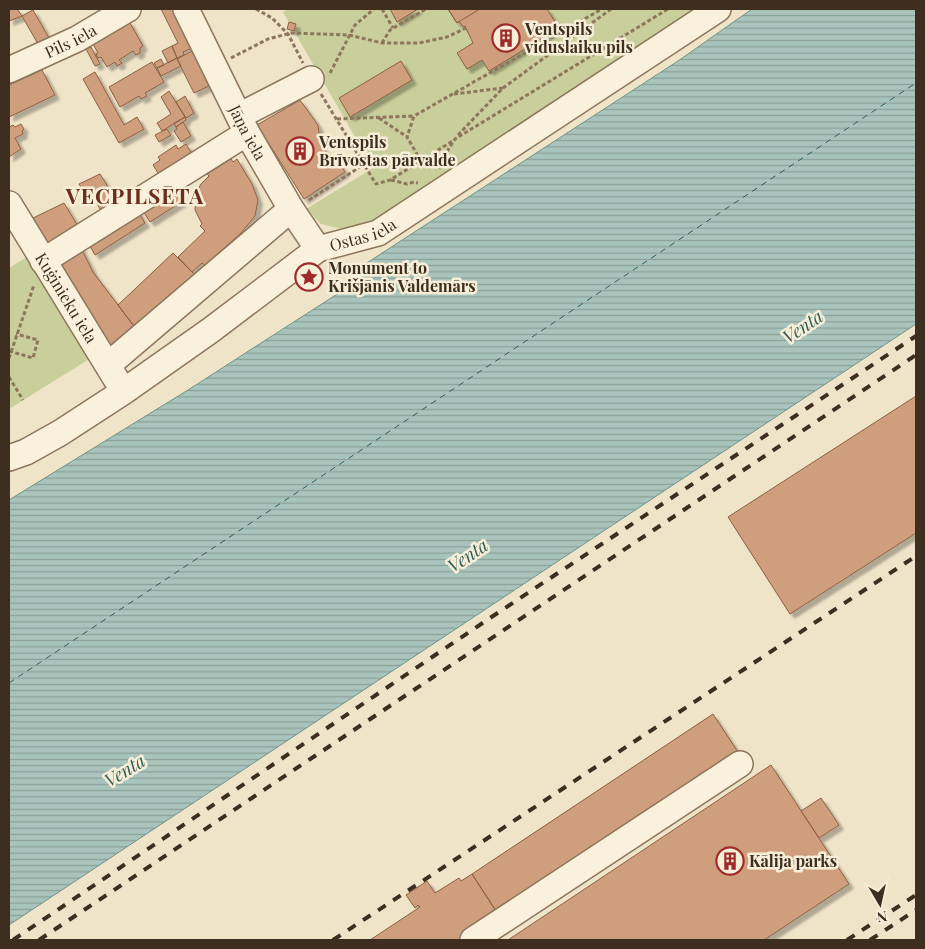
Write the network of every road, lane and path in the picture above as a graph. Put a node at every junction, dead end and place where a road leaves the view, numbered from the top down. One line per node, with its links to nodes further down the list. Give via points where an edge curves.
1 (128, 9): 17 (street, Pils iela, via 77,39)
2 (186, 9): 18 (street, Jāņa iela)
3 (256, 9): 14 (path, via 272,18)
4 (374, 9): 15 (path, via 355,25)
5 (382, 9): 12 (path)
6 (426, 9): 11 (path)
7 (602, 9): 21 (path)
8 (611, 9): 20 (path)
9 (668, 9): 27 (path)
10 (718, 9): 36 (street, Ostas iela, via 378,232)
11 (420, 10): 12 (path)
12 (394, 28): 16 (path)
13 (466, 28): 16 (path, via 432,41)
14 (288, 34): 15 (path); 18 (path, via 268,39); 19 (path)
15 (349, 35): 16 (path); 19 (path)
16 (382, 43)
17 (9, 70)
18 (223, 72): 25 (street, Jāņa iela)
19 (320, 77): 24 (path); 25 (street)
20 (503, 88): 21 (path); 27 (path)
21 (453, 94): 22 (path)
22 (414, 116): 23 (path); 26 (path)
23 (379, 118): 24 (path); 26 (path)
24 (336, 119): 30 (path)
25 (243, 125): 35 (street, Jāņa iela); 37 (street)
26 (408, 137): 29 (path)
27 (455, 139): 28 (path); 29 (path)
28 (448, 150)
29 (421, 160): 31 (path)
30 (363, 165): 31 (path, via 376,184); 33 (path)
31 (390, 180): 32 (path)
32 (399, 183)
33 (323, 191)
34 (9, 204): 37 (street, Kuģinieku iela)
35 (290, 209): 36 (street, Jāņa iela); 41 (street)
36 (318, 250): 43 (street, Ostas iela)
37 (43, 261): 38 (path); 41 (street, Kuģinieku iela)
38 (16, 334): 39 (path); 39 (path, via 38,340 33,358)
39 (10, 351): 40 (path)
40 (9, 358)
41 (108, 365): 43 (street, Kuģinieku iela)
42 (9, 376): 44 (path)
43 (123, 392): 45 (street, Ostas iela, via 26,452)
44 (23, 400)
45 (9, 458)
46 (740, 764): 47 (street)
47 (473, 940)

